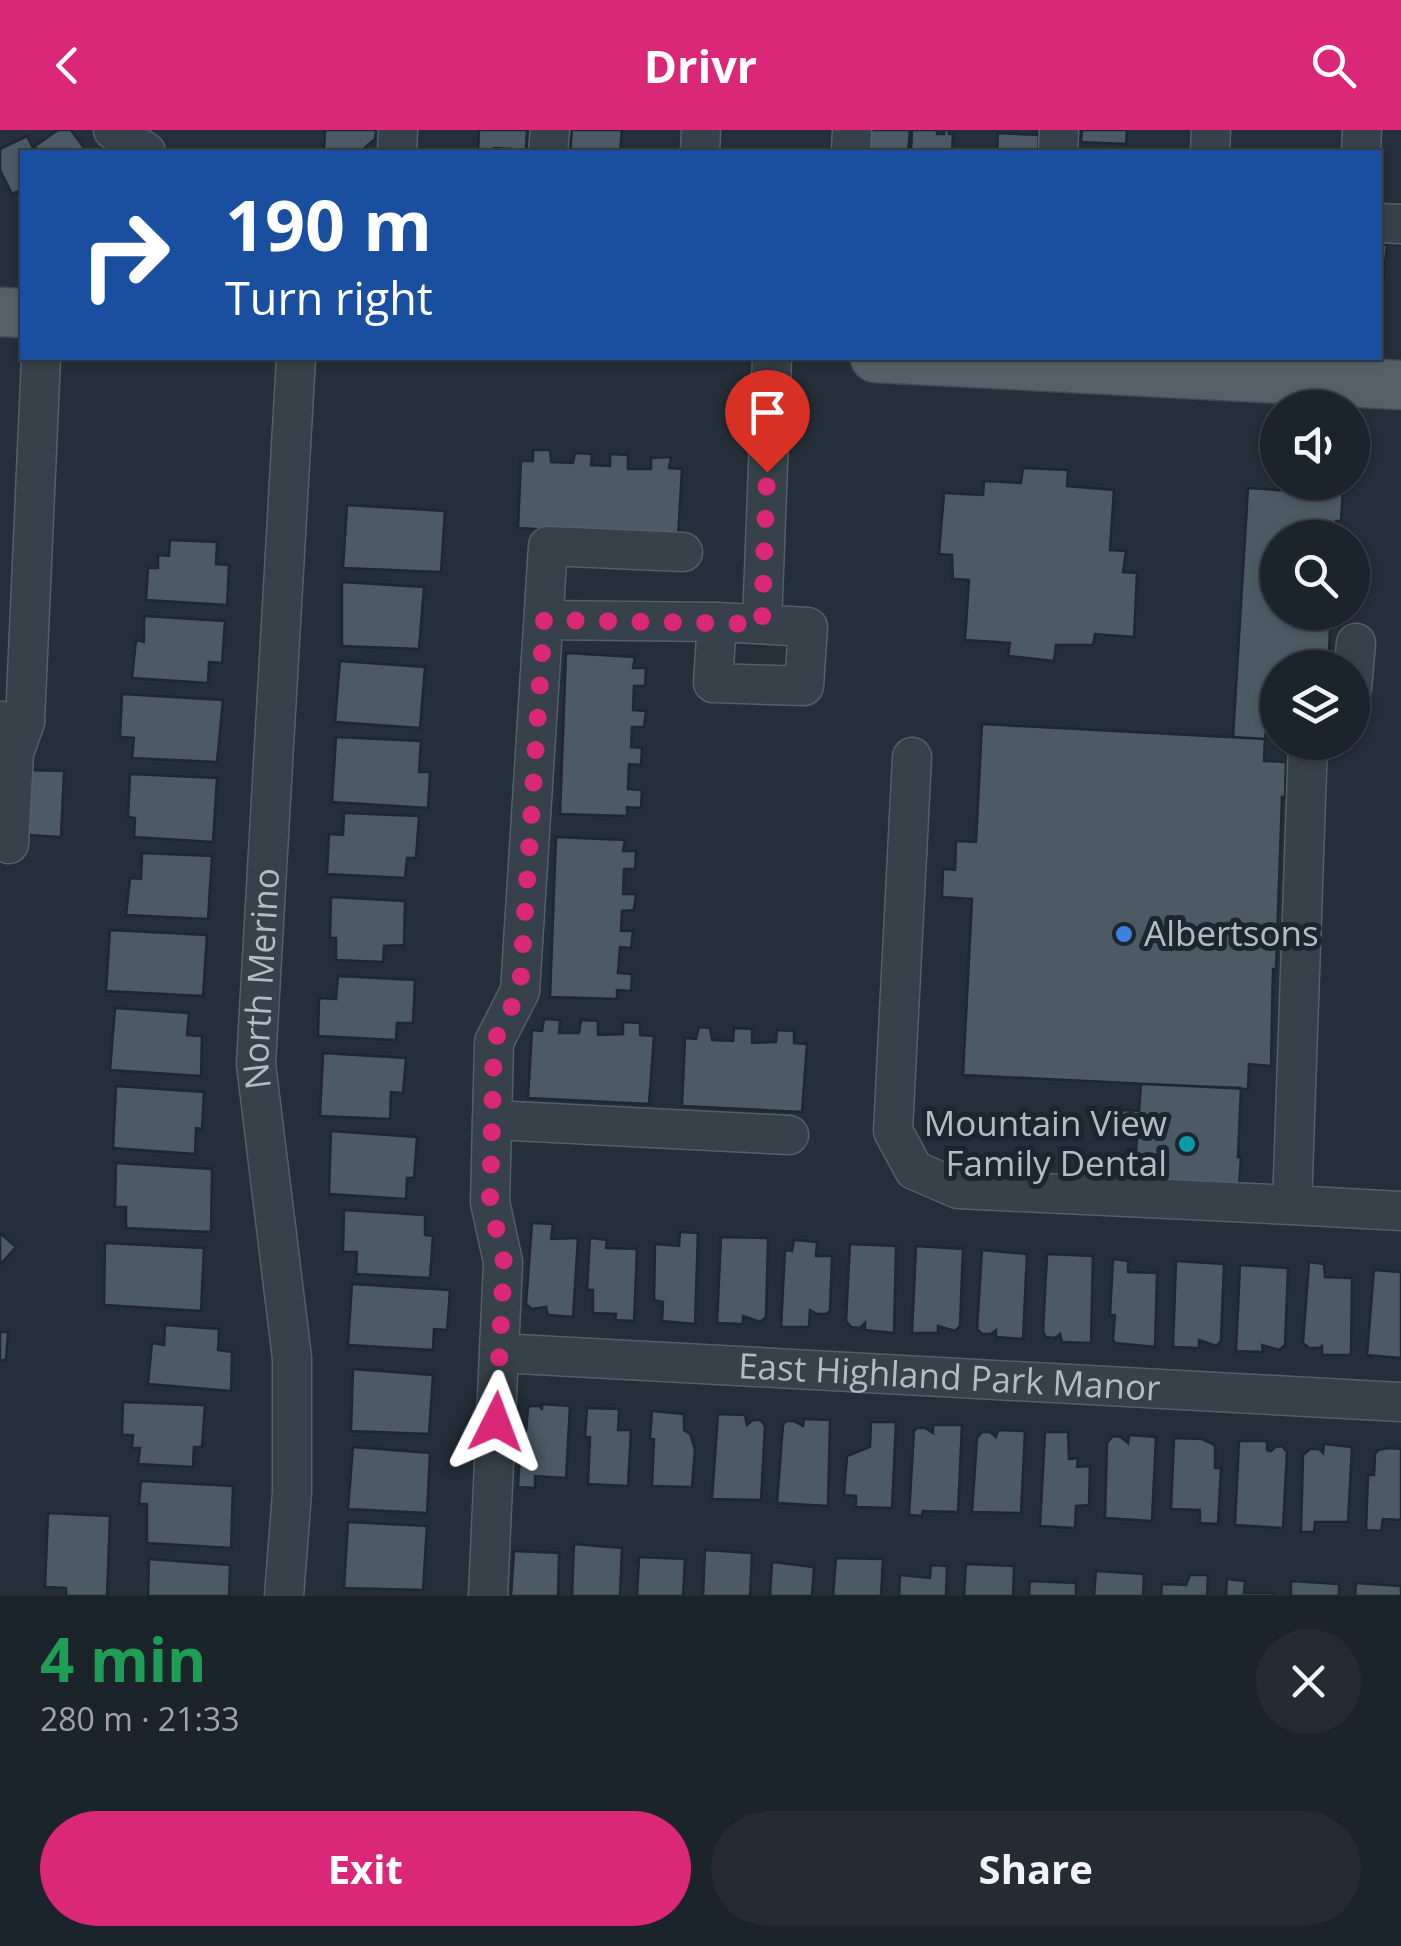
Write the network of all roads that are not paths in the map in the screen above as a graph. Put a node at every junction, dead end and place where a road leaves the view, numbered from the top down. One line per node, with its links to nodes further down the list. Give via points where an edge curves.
1 (114, 130): 2 (street)
2 (143, 150)
3 (40, 360): 13 (street)
4 (296, 360): 26 (street, North Merino, via 256,1064 292,1358)
5 (772, 360): 12 (street)
6 (962, 360): 7 (main road)
7 (1049, 362): 8 (main road)
8 (1401, 384)
9 (683, 552): 10 (street, via 548,546)
10 (544, 620): 11 (street); 20 (street, via 520,990 494,1042)
11 (717, 622): 12 (street); 12 (street, via 712,683 804,686 808,627)
12 (762, 624)
13 (14, 641): 16 (street)
14 (1356, 643): 15 (street)
15 (1355, 650)
16 (13, 722): 19 (street)
17 (912, 757): 22 (street, via 893,1130 914,1170 958,1189)
18 (1307, 760): 22 (street)
19 (9, 844)
20 (492, 1120): 21 (street); 24 (street, via 490,1202 504,1262)
21 (789, 1134)
22 (1292, 1205): 23 (street)
23 (1401, 1211)
24 (500, 1353): 25 (street, East Highland Park Manor); 27 (street)
25 (1401, 1402)
26 (284, 1596)
27 (488, 1596)

